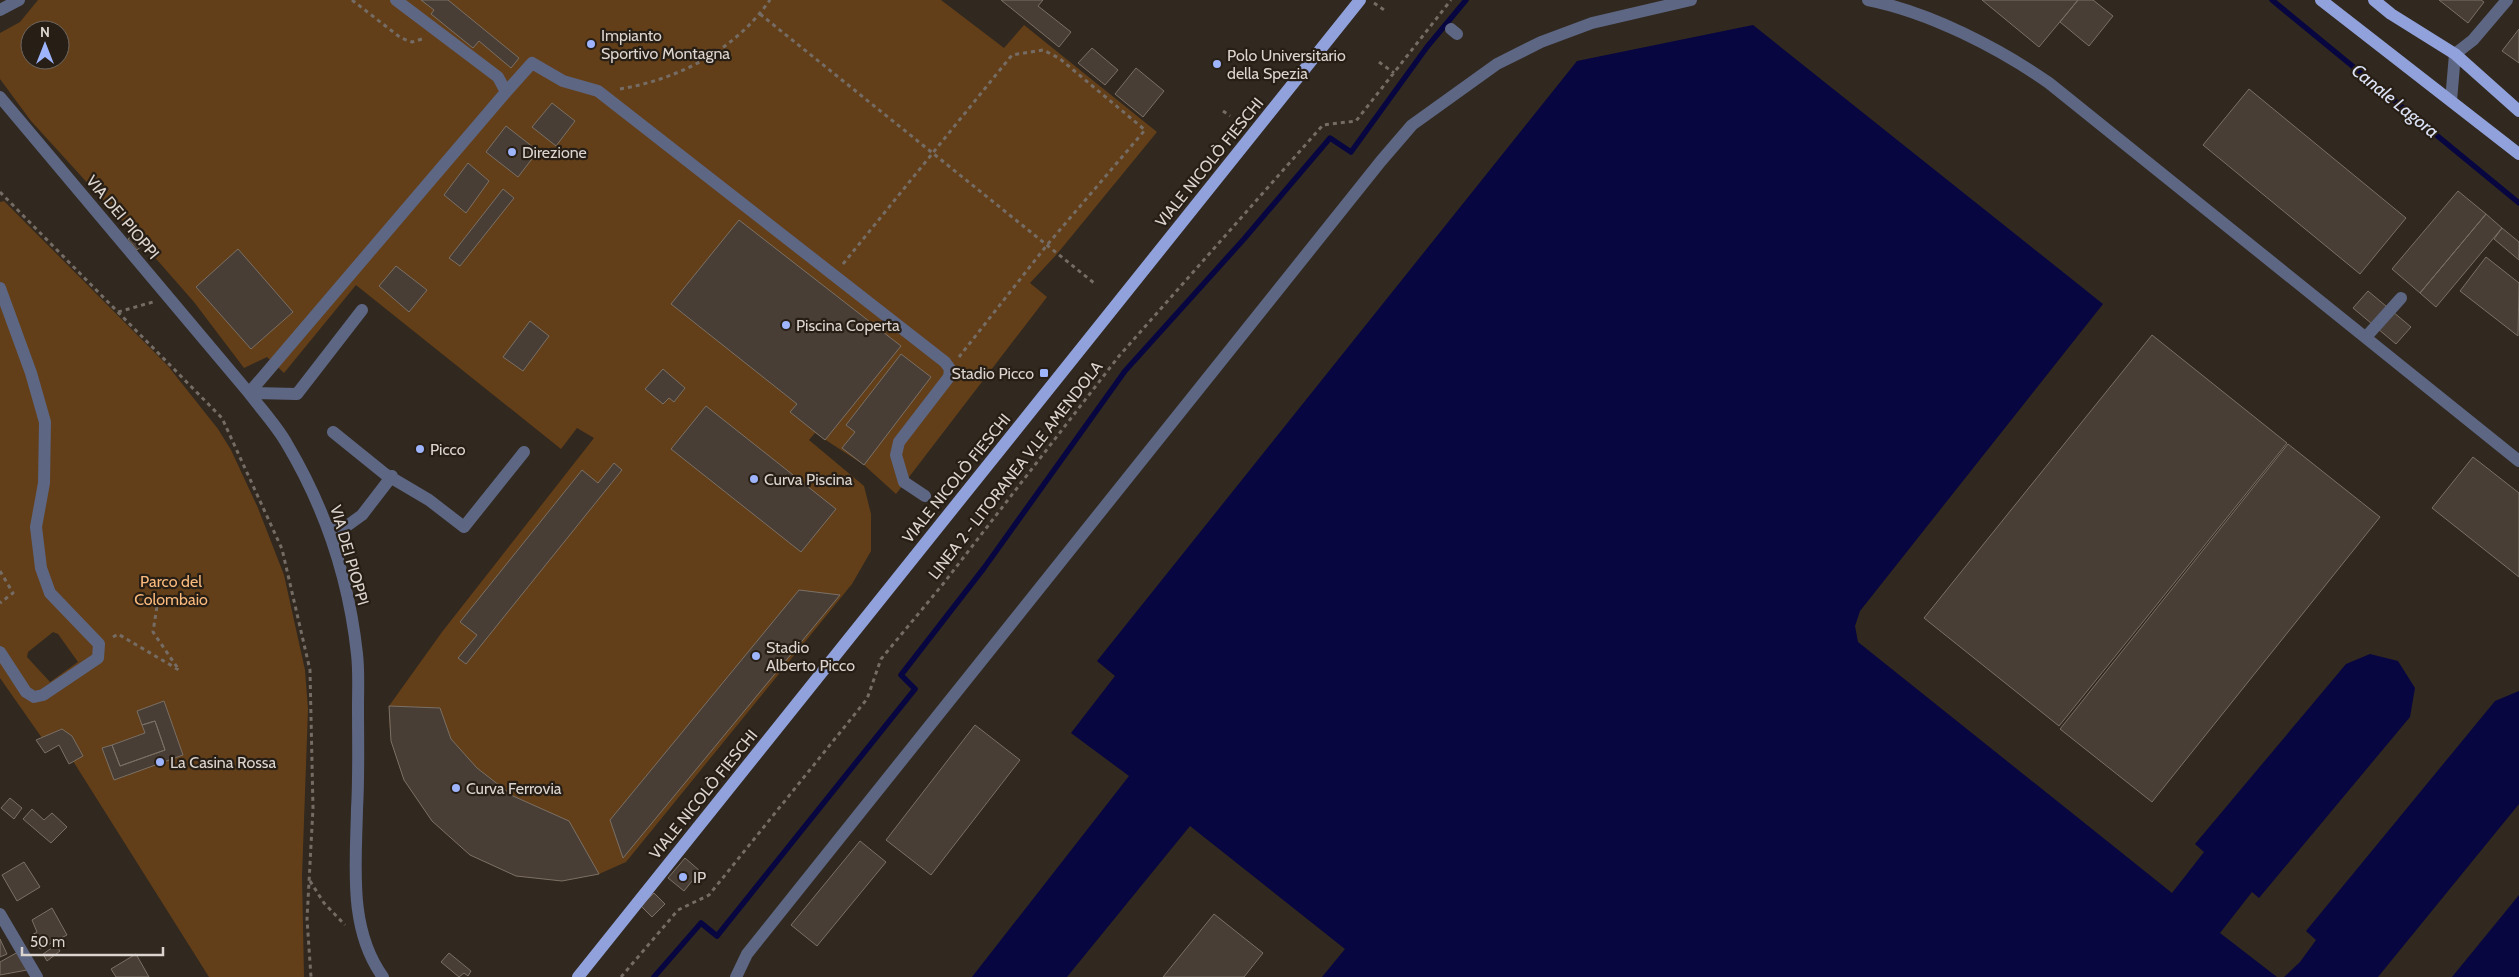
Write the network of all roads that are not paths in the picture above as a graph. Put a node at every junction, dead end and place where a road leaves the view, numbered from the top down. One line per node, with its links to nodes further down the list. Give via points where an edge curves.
1 (19, 0): 9 (street)
2 (396, 0): 11 (street, via 498,77)
3 (1360, 0): 31 (main road, VIALE NICOLÒ FIESCHI)
4 (1691, 0): 32 (street, via 1592,23 1541,42 1498,64 1412,125 747,954)
5 (1868, 0): 19 (street, via 1934,22 1986,43 2015,59 2050,83)
6 (2321, 0): 13 (main road)
7 (2374, 0): 10 (main road, via 2390,14)
8 (2507, 0): 10 (street, via 2473,40)
9 (0, 10)
10 (2455, 54): 13 (street); 14 (main road)
11 (506, 92): 20 (street); 25 (street, via 532,63 563,81 598,92 939,357 950,369 945,384 900,442 896,455 904,482)
12 (0, 97): 20 (street, VIA DEI PIOPPI)
13 (2451, 101): 15 (main road)
14 (2519, 110)
15 (2519, 154)
16 (0, 288): 27 (street, via 45,422 44,483 36,528 41,568 50,593 99,644 98,658 43,695 34,697 26,692)
17 (2401, 298): 19 (street)
18 (362, 310): 20 (street, via 297,394)
19 (2366, 337): 23 (street)
20 (249, 393): 26 (street, VIA DEI PIOPPI, via 286,442)
21 (333, 432): 24 (street, via 385,474)
22 (524, 452): 24 (street, via 464,527)
23 (2519, 461)
24 (392, 476): 26 (street, via 362,515 344,528)
25 (924, 496)
26 (329, 528): 30 (street, VIA DEI PIOPPI, via 358,655 355,870 362,936)
27 (0, 652)
28 (0, 914): 29 (street)
29 (37, 977)
30 (383, 977)
31 (578, 977)
32 (736, 977)

